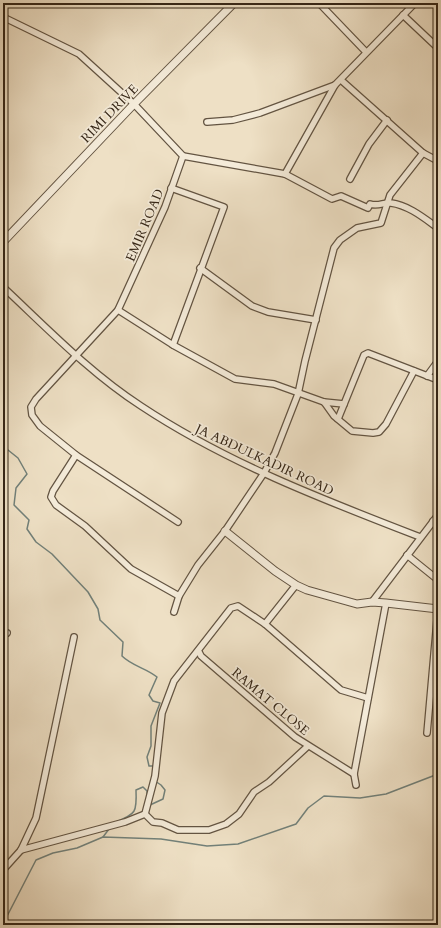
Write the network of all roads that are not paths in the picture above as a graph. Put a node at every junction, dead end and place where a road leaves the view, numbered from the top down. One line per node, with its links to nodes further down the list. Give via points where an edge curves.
1 (234, 3): 10 (street, RIMI DRIVE)
2 (319, 3): 7 (street)
3 (414, 3): 4 (street)
4 (403, 15): 6 (street); 7 (street)
5 (3, 17): 10 (street, via 79,54)
6 (438, 48)
7 (366, 52): 8 (street)
8 (341, 80): 9 (street); 11 (street)
9 (335, 85): 12 (street, via 260,113 233,120); 16 (street)
10 (134, 104): 14 (street); 21 (street, RIMI DRIVE)
11 (387, 120): 13 (street); 17 (street, via 369,144)
12 (207, 122)
13 (423, 153): 15 (street); 19 (street, via 395,187)
14 (183, 156): 16 (street); 18 (street, EMIR ROAD)
15 (438, 161)
16 (285, 174): 19 (street, via 332,199 341,196 368,208 370,204)
17 (350, 179)
18 (171, 188): 22 (street, via 224,207); 24 (street, EMIR ROAD)
19 (386, 204): 20 (street, via 390,202 416,213); 25 (street, via 381,223 356,228 334,248)
20 (438, 228)
21 (3, 242)
22 (200, 268): 25 (street, via 252,306 268,312); 26 (street)
23 (3, 287): 27 (street, JA ABDULKADIR ROAD)
24 (118, 310): 26 (street); 27 (street, EMIR ROAD)
25 (316, 320): 32 (street)
26 (173, 345): 32 (street, via 235,379 274,384)
27 (76, 355): 36 (street, EMIR ROAD, via 31,407 32,415 40,426); 37 (street, JA ABDULKADIR ROAD, via 139,405 175,428 216,451)
28 (438, 361): 30 (street)
29 (414, 371): 30 (street); 34 (street, via 368,353 364,355); 35 (street, via 386,424 379,432 352,430)
30 (427, 376): 31 (street)
31 (438, 380)
32 (298, 394): 33 (street); 37 (street, via 275,453)
33 (324, 402): 34 (street); 35 (street)
34 (344, 404): 35 (street)
35 (338, 420)
36 (76, 455): 39 (street); 46 (street, via 53,491 51,498 56,505 85,526 131,569)
37 (264, 473): 41 (street); 42 (street, JA ABDULKADIR ROAD)
38 (438, 516): 40 (street)
39 (178, 522)
40 (436, 523): 42 (street)
41 (225, 531): 45 (street); 46 (street, via 198,565)
42 (420, 537): 43 (street)
43 (407, 555): 44 (street); 47 (street)
44 (438, 580)
45 (296, 585): 47 (street, via 357,604); 51 (street)
46 (179, 596): 50 (street)
47 (372, 602): 48 (street)
48 (386, 603): 49 (street); 54 (street)
49 (438, 609): 55 (street)
50 (174, 612)
51 (265, 624): 53 (street, via 238,606 234,606); 54 (street, via 341,690)
52 (74, 637): 60 (street, via 36,818)
53 (199, 652): 56 (street, RAMAT CLOSE); 59 (street, via 174,681 162,713 155,776)
54 (368, 698): 57 (street)
55 (427, 733)
56 (308, 746): 57 (street, RAMAT CLOSE); 59 (street, via 270,782 254,792 240,814 226,824 210,830 178,830 153,822)
57 (354, 774): 58 (street)
58 (356, 786)
59 (145, 814): 60 (street, via 125,822)
60 (21, 850): 61 (street)
61 (3, 870)

